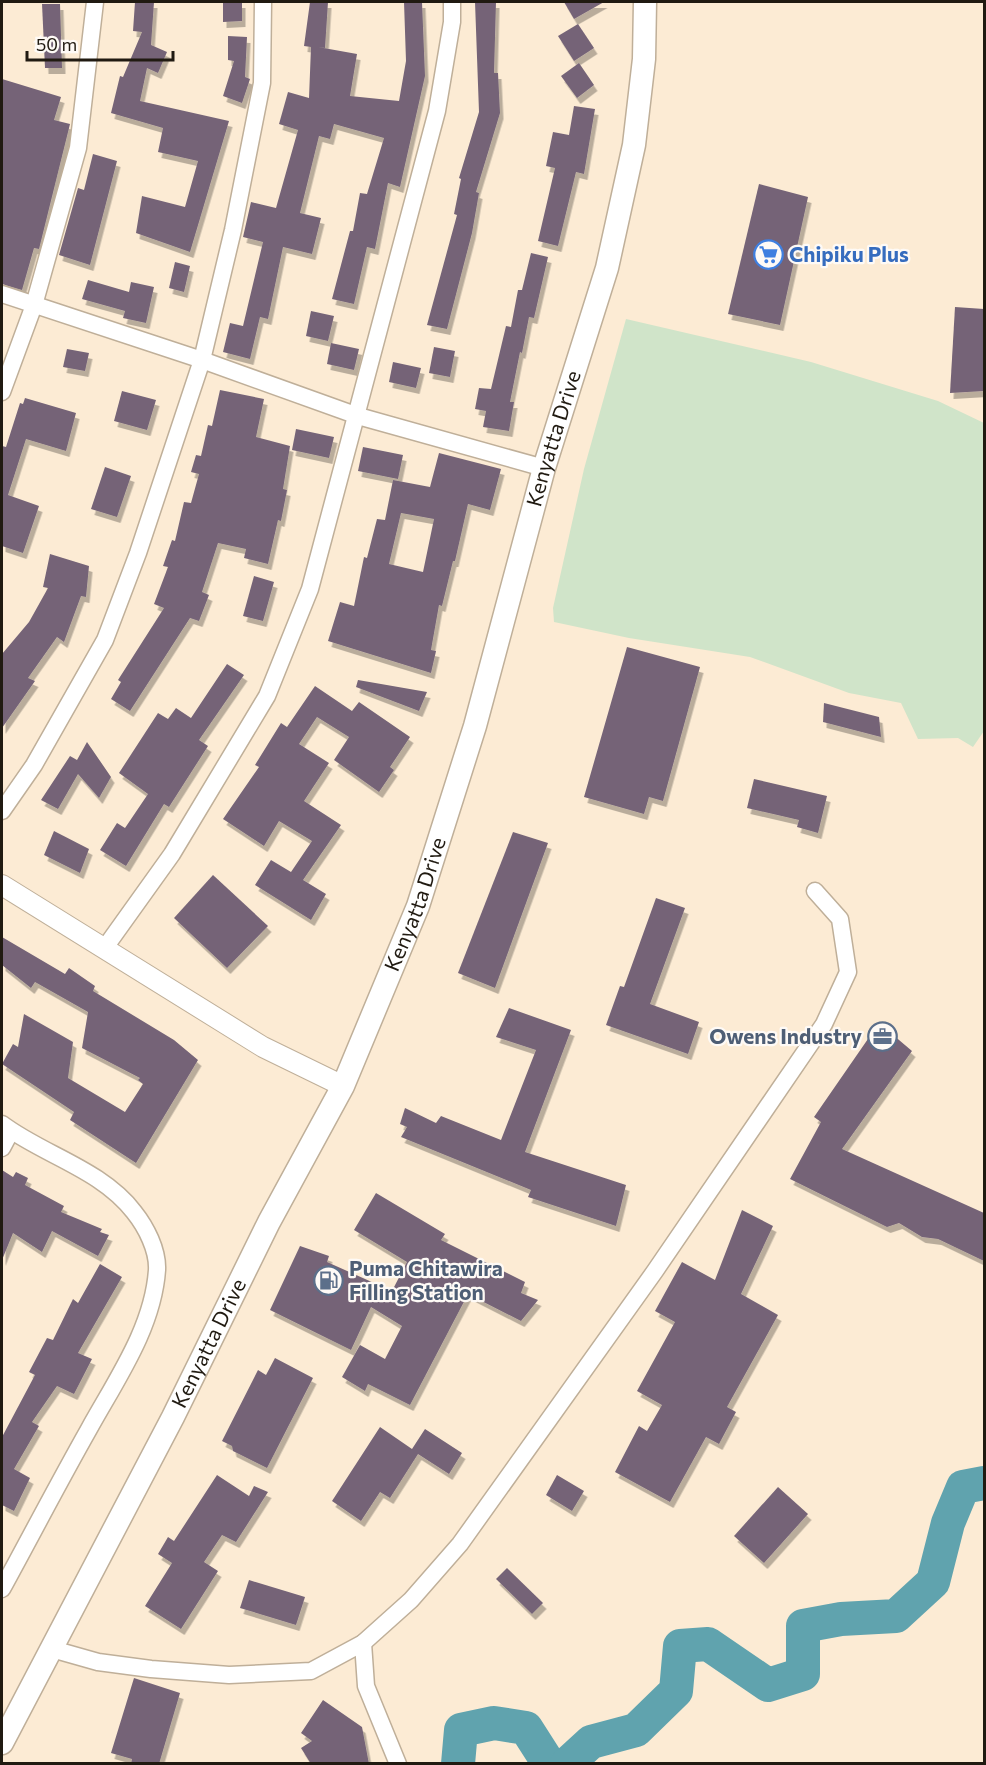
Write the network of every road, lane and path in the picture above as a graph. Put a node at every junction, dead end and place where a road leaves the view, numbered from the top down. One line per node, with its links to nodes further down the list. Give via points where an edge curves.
1 (95, 2): 6 (street, via 78,148)
2 (263, 2): 7 (street, via 262,83)
3 (452, 2): 9 (street, via 437,111)
4 (645, 2): 10 (main road, Kenyatta Drive, via 644,59 632,156 607,268)
5 (2, 294): 6 (street)
6 (34, 305): 7 (street); 8 (street)
7 (202, 360): 9 (street); 11 (street, via 105,640 34,765)
8 (2, 392)
9 (358, 416): 10 (street); 14 (street, via 310,589 267,696 172,854)
10 (544, 468): 15 (main road, Kenyatta Drive, via 478,715 418,906)
11 (2, 811)
12 (2, 885): 14 (street)
13 (815, 891): 19 (street, via 840,920 848,972 824,1024 655,1271 460,1544 411,1600)
14 (104, 949): 15 (street, via 263,1047)
15 (343, 1086): 20 (main road, Kenyatta Drive, via 269,1222)
16 (6, 1128): 17 (street); 18 (street, via 55,1153 115,1192 144,1225 157,1269 146,1321)
17 (2, 1148)
18 (2, 1589)
19 (363, 1643): 20 (street, via 311,1671 229,1675 98,1662); 22 (street, via 366,1686)
20 (52, 1649): 21 (main road, Kenyatta Drive)
21 (2, 1743)
22 (398, 1764)

